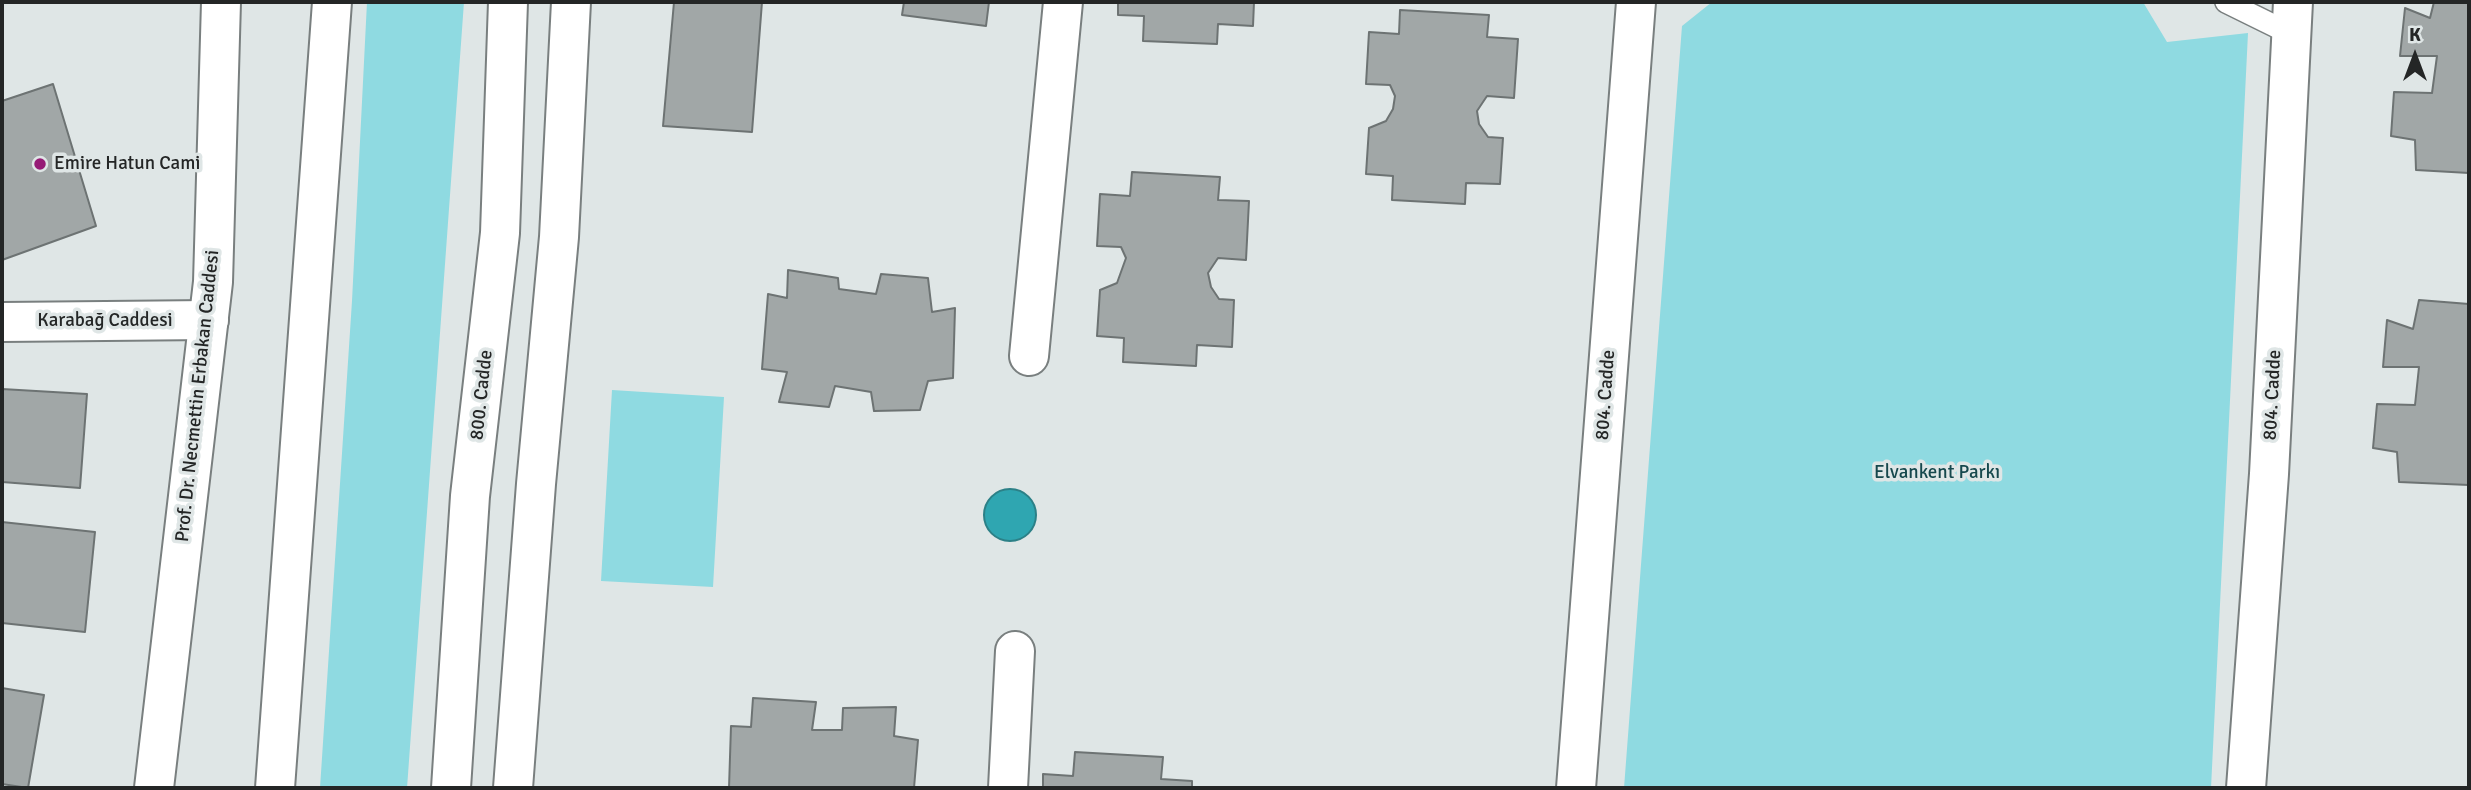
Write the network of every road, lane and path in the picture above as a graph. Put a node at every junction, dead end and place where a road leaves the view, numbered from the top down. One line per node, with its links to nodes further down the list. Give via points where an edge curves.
1 (222, 2): 9 (street, Prof. Dr. Necmettin Erbakan Caddesi)
2 (332, 2): 14 (street)
3 (508, 2): 15 (street, 800. Cadde, via 500,233 470,496)
4 (570, 2): 16 (street, via 559,237)
5 (1063, 2): 11 (street)
6 (1636, 2): 18 (street, 804. Cadde)
7 (2226, 2): 8 (lane)
8 (2292, 18): 19 (street, 804. Cadde, via 2268,486)
9 (209, 320): 10 (street, Karabağ Caddesi); 13 (street, Prof. Dr. Necmettin Erbakan Caddesi)
10 (2, 322)
11 (1029, 356)
12 (1015, 651): 17 (street)
13 (154, 788)
14 (275, 788)
15 (451, 788)
16 (513, 788)
17 (1008, 788)
18 (1576, 788)
19 (2246, 788)

